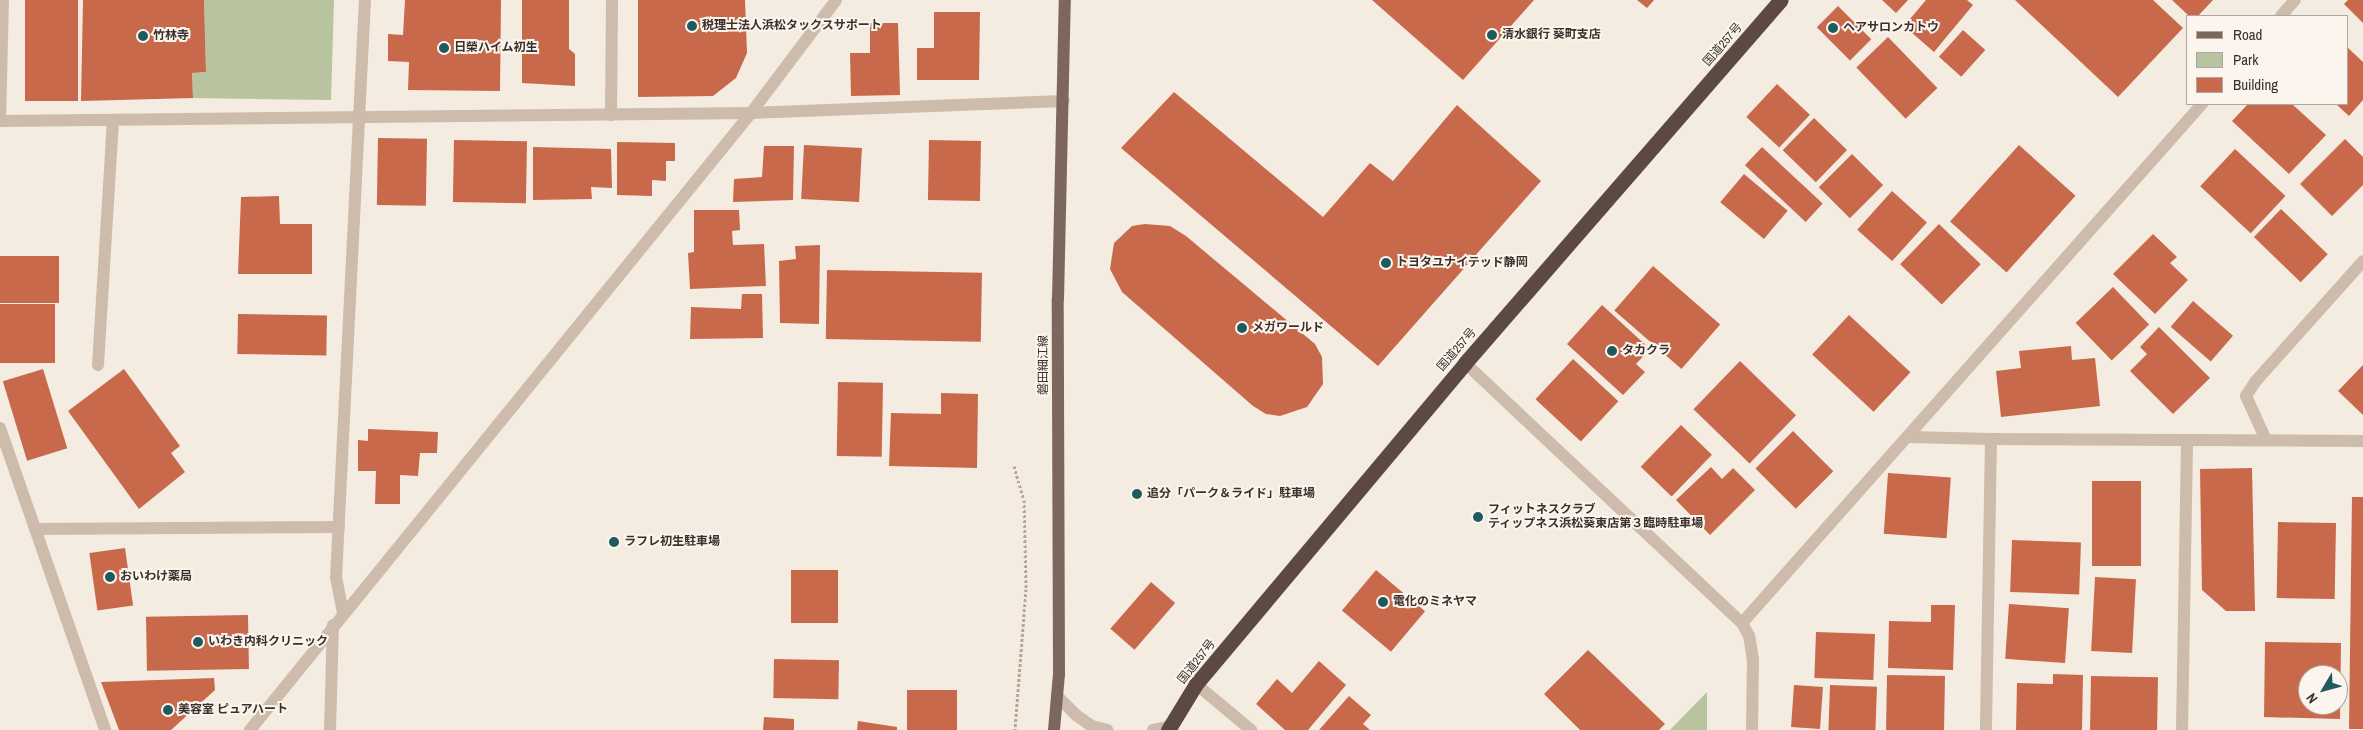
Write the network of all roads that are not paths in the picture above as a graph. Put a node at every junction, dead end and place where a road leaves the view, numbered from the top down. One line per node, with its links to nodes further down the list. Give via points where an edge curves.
1 (3, 0): 15 (street)
2 (366, 0): 13 (street)
3 (612, 0): 12 (street)
4 (836, 0): 11 (street)
5 (1065, 0): 9 (main road, 磐田細江線)
6 (1781, 0): 17 (highway, 国道257号)
7 (2295, 0): 8 (street)
8 (2282, 15)
9 (1064, 101): 11 (street); 31 (main road, 磐田細江線, via 1058,299)
10 (2201, 105): 20 (street, via 2038,285)
11 (750, 114): 12 (street); 27 (street)
12 (611, 115): 13 (street)
13 (362, 118): 14 (street); 25 (street)
14 (113, 120): 15 (street); 18 (street)
15 (0, 121)
16 (2363, 261): 23 (street, via 2246,396)
17 (1465, 363): 28 (street); 30 (highway, 国道257号)
18 (98, 366)
19 (0, 428): 26 (street)
20 (1909, 437): 21 (street); 28 (street)
21 (1991, 439): 22 (street); 41 (street)
22 (2187, 440): 23 (street); 42 (street)
23 (2266, 440): 24 (street)
24 (2363, 440)
25 (339, 527): 26 (street); 27 (street, via 336,578)
26 (35, 528): 33 (street)
27 (343, 613): 29 (street)
28 (1742, 623): 40 (street, via 1749,636 1753,660)
29 (333, 625): 34 (street); 35 (street)
30 (1196, 684): 32 (highway, 国道257号); 39 (street)
31 (1057, 696): 36 (main road, 磐田細江線); 37 (street, via 1092,726)
32 (1168, 729): 38 (street)
33 (105, 730)
34 (250, 730)
35 (330, 730)
36 (1054, 730)
37 (1107, 730)
38 (1153, 730)
39 (1251, 730)
40 (1752, 730)
41 (1986, 730)
42 (2182, 730)

